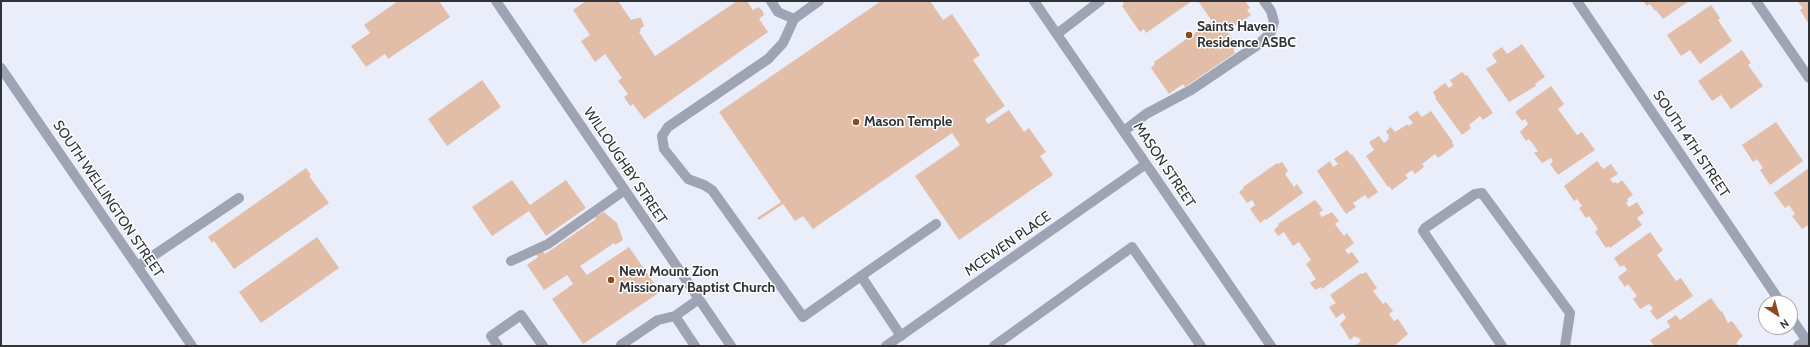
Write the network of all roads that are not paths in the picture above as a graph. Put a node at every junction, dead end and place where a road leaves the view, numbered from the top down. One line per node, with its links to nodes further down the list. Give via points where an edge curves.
1 (496, 1): 15 (street, WILLOUGHBY STREET)
2 (771, 1): 9 (street, via 778,12)
3 (819, 1): 9 (street)
4 (1034, 1): 10 (street, MASON STREET)
5 (1100, 1): 10 (street)
6 (1264, 1): 13 (street, via 1271,11 1274,22 1271,32 1259,44 1191,90 1146,114)
7 (1577, 1): 21 (street, SOUTH 4TH STREET)
8 (1756, 1): 12 (street)
9 (794, 19): 20 (street, via 783,43 768,59 668,126 662,136 664,149 688,179 704,184 712,190 804,317)
10 (1057, 34): 13 (street, MASON STREET)
11 (1, 68): 19 (street, SOUTH WELLINGTON STREET)
12 (1809, 78)
13 (1124, 131): 14 (street, MASON STREET)
14 (1146, 164): 25 (street, MCEWEN PLACE); 36 (street, MASON STREET)
15 (625, 190): 18 (street, via 548,244); 22 (street, WILLOUGHBY STREET)
16 (239, 198): 19 (street)
17 (936, 224): 20 (street)
18 (511, 261)
19 (138, 266): 28 (street, SOUTH WELLINGTON STREET)
20 (861, 276): 25 (street)
21 (1777, 295)
22 (700, 299): 23 (street); 32 (street, WILLOUGHBY STREET)
23 (675, 316): 27 (street, via 658,320); 31 (street)
24 (1798, 330): 26 (street)
25 (901, 336): 33 (street, MCEWEN PLACE)
26 (1805, 343)
27 (621, 345)
28 (192, 346)
29 (498, 346): 30 (street, via 491,336 522,315)
30 (543, 346)
31 (695, 346)
32 (732, 346)
33 (886, 346)
34 (994, 346): 35 (street, via 1132,247)
35 (1201, 346)
36 (1271, 346)
37 (1502, 346): 38 (street, via 1423,231 1475,194 1482,193 1570,313)
38 (1565, 346)

